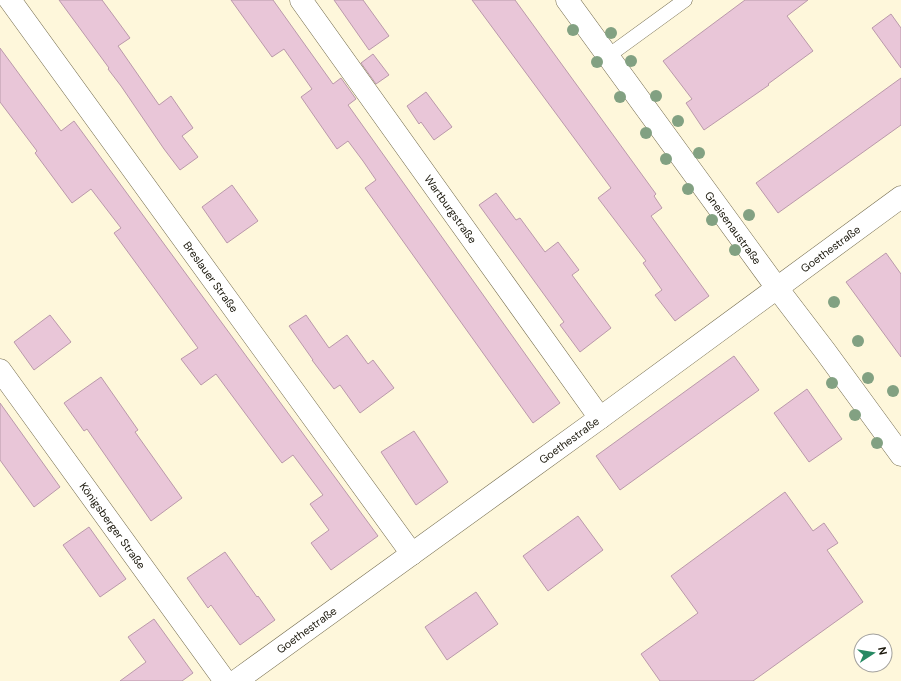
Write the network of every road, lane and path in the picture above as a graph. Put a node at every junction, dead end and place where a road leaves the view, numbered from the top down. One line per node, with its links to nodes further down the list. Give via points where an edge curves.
1 (10, 0): 11 (street, Breslauer Straße)
2 (301, 0): 9 (street, Wartburgstraße)
3 (567, 0): 5 (street, Gneisenaustraße)
4 (685, 0): 5 (lane)
5 (608, 56): 7 (street, Gneisenaustraße)
6 (901, 197): 7 (street, Goethestraße)
7 (777, 288): 9 (street, Goethestraße); 10 (street, Gneisenaustraße)
8 (0, 370): 12 (street, Königsberger Straße)
9 (600, 418): 11 (street, Goethestraße)
10 (901, 455)
11 (412, 554): 13 (street, Goethestraße)
12 (225, 681)
13 (236, 681)

